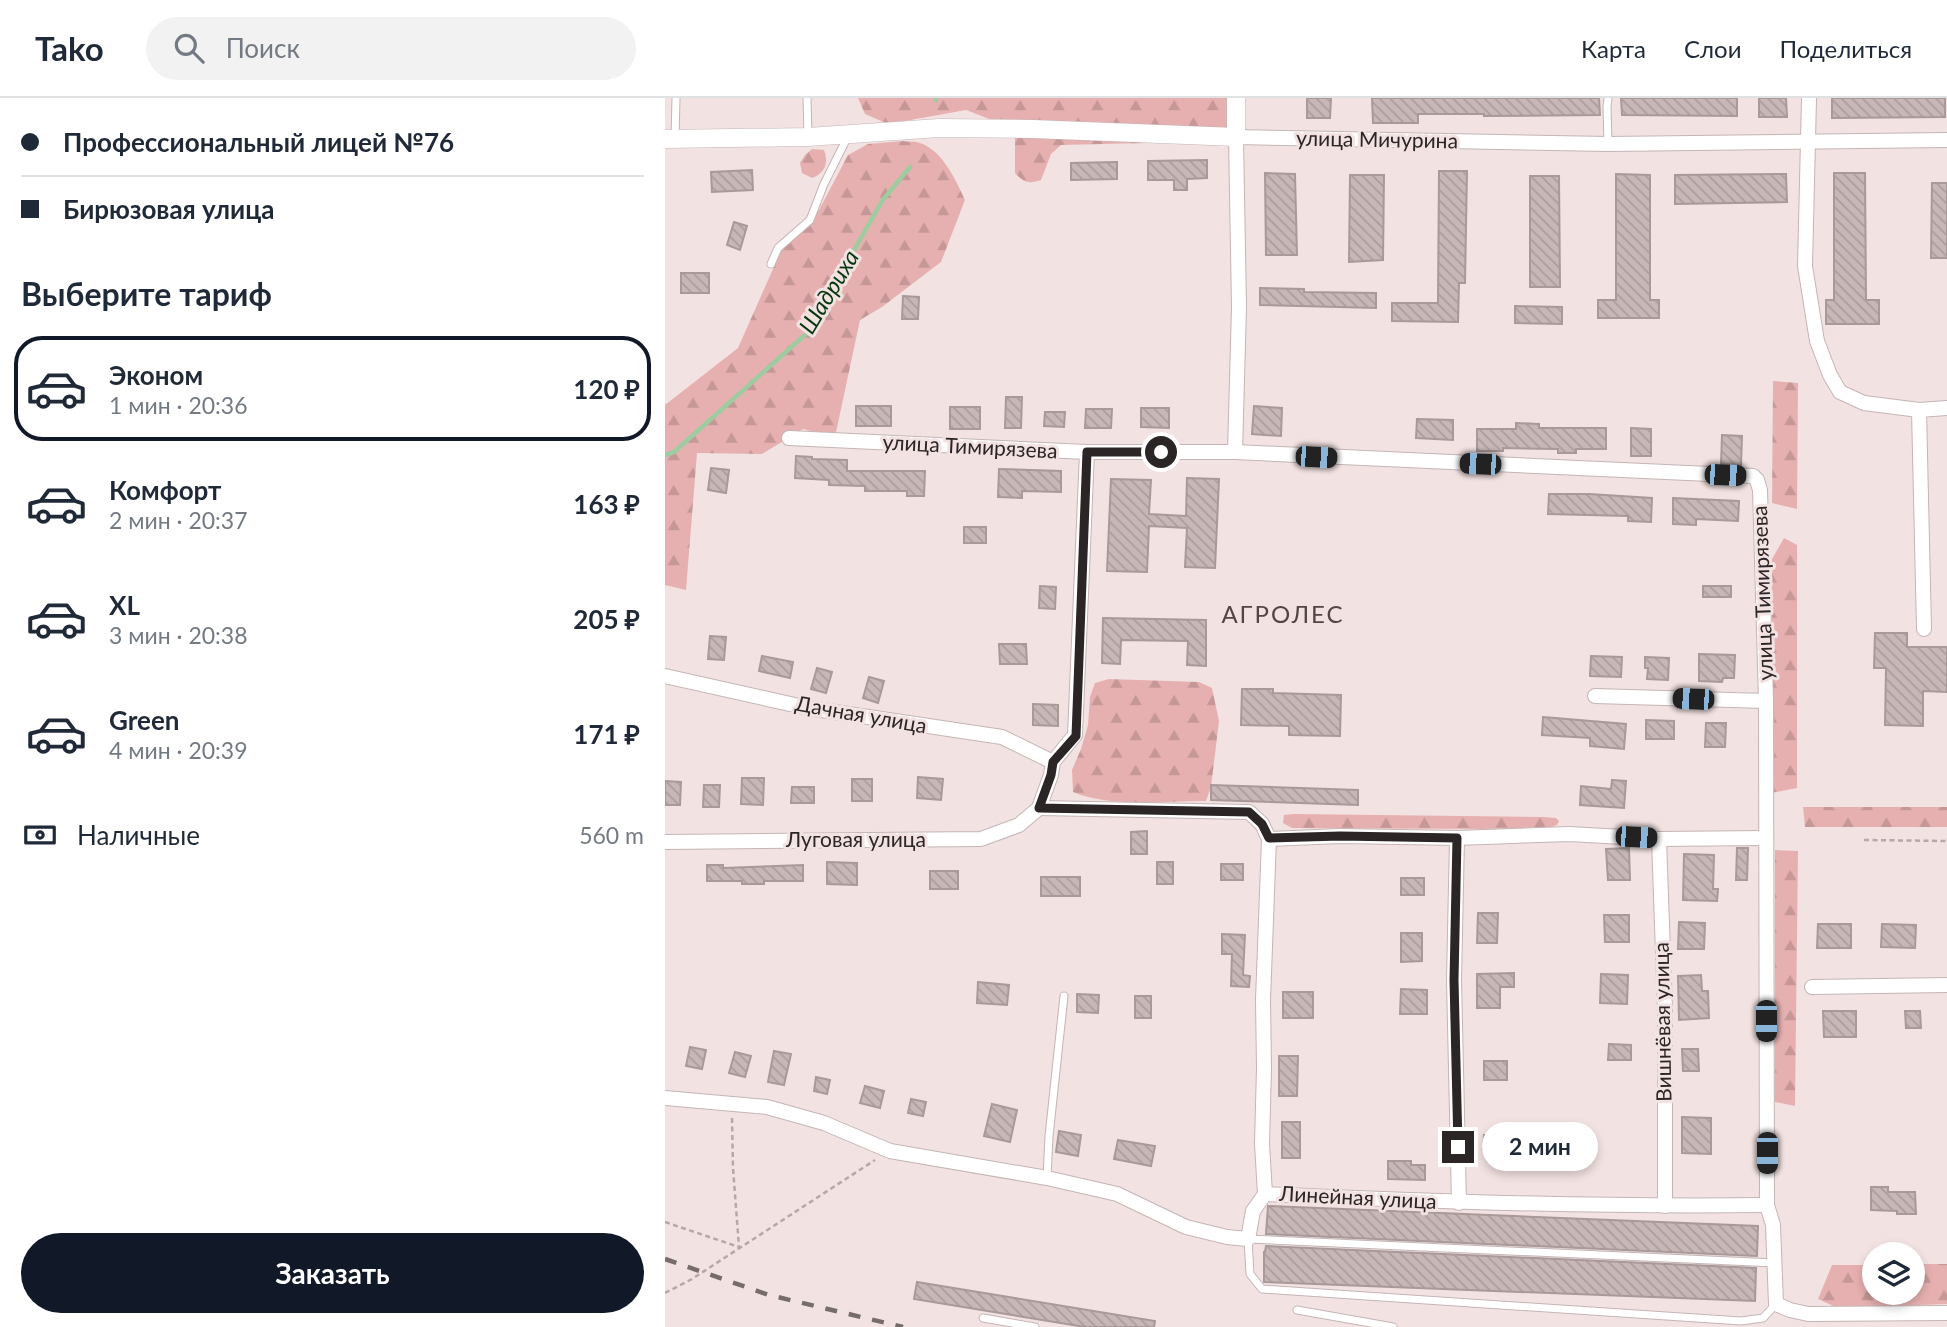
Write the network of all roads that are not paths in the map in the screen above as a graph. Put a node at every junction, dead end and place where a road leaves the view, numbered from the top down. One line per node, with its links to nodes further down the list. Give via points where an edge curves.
1 (676, 98): 9 (lane)
2 (807, 98): 7 (lane)
3 (1235, 98): 8 (street)
4 (1608, 98): 12 (lane)
5 (1809, 98): 11 (street)
6 (849, 134): 7 (street, улица Мичурина); 8 (street, улица Мичурина, via 939,128); 13 (lane, via 810,220 778,248)
7 (808, 137): 9 (street, улица Мичурина)
8 (1236, 137): 12 (street, улица Мичурина); 18 (street, via 1239,306)
9 (670, 139)
10 (1947, 140): 11 (street, улица Мичурина)
11 (1807, 141): 12 (street, улица Мичурина); 15 (street, via 1805,266 1817,341 1830,375 1840,392 1864,403)
12 (1608, 144)
13 (771, 264)
14 (1947, 408): 15 (street)
15 (1919, 410): 19 (street)
16 (789, 438): 17 (street, улица Тимирязева)
17 (1087, 452): 18 (street, улица Тимирязева); 23 (street, via 1076,736)
18 (1235, 452): 22 (street, улица Тимирязева, via 1753,476 1760,489)
19 (1924, 629)
20 (665, 676): 23 (street, Дачная улица, via 808,708 1002,737)
21 (1595, 696): 22 (street)
22 (1766, 701): 28 (street, улица Тимирязева)
23 (1053, 762): 24 (street)
24 (1039, 808): 25 (street, via 1249,812); 29 (street, Луговая улица, via 1019,825 981,839)
25 (1269, 838): 26 (street); 35 (street, via 1263,1000)
26 (1457, 838): 27 (street, via 1569,834); 36 (street, via 1454,980)
27 (1659, 838): 28 (street); 38 (street, Вишнёвая улица)
28 (1766, 838): 37 (street, улица Тимирязева)
29 (665, 842)
30 (1947, 985): 31 (street)
31 (1812, 987)
32 (1063, 996): 34 (lane)
33 (665, 1098): 34 (street, via 767,1107 824,1123 890,1151)
34 (1047, 1178): 39 (street, via 1117,1194 1186,1227)
35 (1265, 1194): 36 (street, Линейная улица); 39 (street, Линейная улица, via 1253,1211)
36 (1459, 1203): 38 (street, Линейная улица)
37 (1767, 1205): 38 (street, Линейная улица); 40 (street, улица Тимирязева)
38 (1665, 1206)
39 (1248, 1239): 40 (lane); 45 (lane, via 1250,1274 1262,1289)
40 (1775, 1263): 41 (street, улица Тимирязева)
41 (1776, 1304): 43 (street, via 1808,1314); 45 (lane, via 1763,1318)
42 (1297, 1310): 47 (lane)
43 (1947, 1313)
44 (983, 1318): 46 (lane)
45 (1728, 1320): 48 (lane)
46 (1035, 1327)
47 (1393, 1327)
48 (1720, 1327)

